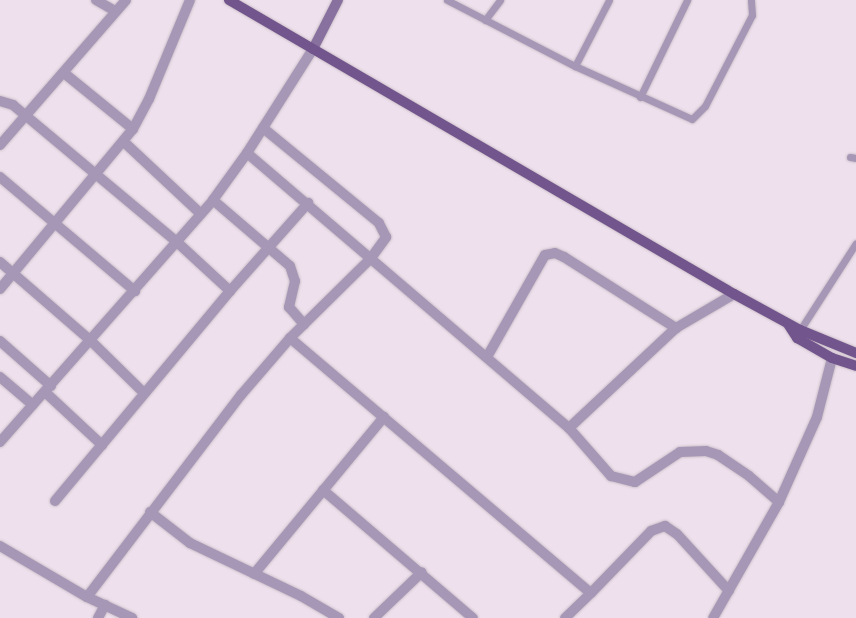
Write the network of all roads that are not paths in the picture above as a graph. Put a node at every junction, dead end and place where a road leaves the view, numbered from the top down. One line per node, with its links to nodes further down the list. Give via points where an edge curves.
1 (96, 0): 11 (street)
2 (126, 0): 11 (street)
3 (190, 0): 20 (street, via 149,99)
4 (338, 0): 13 (main road)
5 (447, 0): 12 (lane)
6 (500, 0): 12 (lane)
7 (609, 0): 14 (lane)
8 (686, 0): 16 (lane)
9 (752, 0): 16 (lane, via 752,15 697,117 684,117)
10 (233, 1): 13 (main road)
11 (115, 11): 15 (street)
12 (486, 20): 14 (lane)
13 (313, 49): 19 (street); 39 (main road)
14 (575, 66): 16 (lane)
15 (64, 73): 18 (street); 20 (street)
16 (640, 97)
17 (0, 101): 18 (street, via 13,105)
18 (25, 115): 22 (street); 24 (street)
19 (263, 128): 23 (street); 33 (street, via 379,223 386,237)
20 (133, 129): 21 (street)
21 (124, 142): 24 (street); 28 (street)
22 (0, 145)
23 (247, 153): 26 (street); 27 (street)
24 (96, 175): 29 (street); 30 (street)
25 (0, 177): 29 (street)
26 (213, 200): 28 (street); 32 (street)
27 (308, 203): 32 (street); 33 (street)
28 (201, 214): 30 (street)
29 (56, 224): 35 (street); 37 (street)
30 (178, 243): 37 (street); 38 (street)
31 (856, 243): 43 (lane)
32 (270, 247): 38 (street); 40 (street, via 294,272 289,307)
33 (371, 258): 40 (street); 48 (street)
34 (0, 262): 35 (street)
35 (14, 274): 36 (street); 45 (street)
36 (0, 289)
37 (135, 291): 45 (street)
38 (230, 291): 53 (street)
39 (734, 294): 41 (main road); 42 (street)
40 (304, 324): 44 (street)
41 (788, 324): 43 (main road); 49 (main road, via 797,338)
42 (676, 328): 48 (street, via 564,256 550,254 545,255 536,266); 56 (street)
43 (800, 330): 47 (main road)
44 (290, 338): 55 (street); 62 (street, via 194,452)
45 (90, 340): 52 (street); 53 (street)
46 (0, 341): 52 (street)
47 (856, 353)
48 (487, 357): 56 (street)
49 (832, 358): 50 (main road); 61 (street, via 817,417)
50 (856, 366)
51 (0, 377): 54 (street)
52 (48, 389): 54 (street); 58 (street)
53 (144, 394): 58 (street)
54 (33, 405): 57 (street)
55 (384, 417): 59 (street); 67 (street)
56 (569, 428): 61 (street, via 603,469 621,480 635,482 646,477 680,452 706,450 750,476)
57 (0, 442)
58 (102, 445): 60 (street)
59 (323, 490): 64 (street); 65 (street)
60 (56, 501)
61 (779, 502): 66 (street)
62 (150, 512): 65 (street, via 190,543); 68 (street)
63 (0, 546): 68 (street)
64 (422, 572): 73 (street); 74 (street)
65 (254, 574): 72 (street)
66 (729, 591): 67 (street, via 677,534 665,526 651,531); 76 (street)
67 (591, 592): 75 (street)
68 (87, 597): 69 (street)
69 (105, 605): 70 (street); 71 (street)
70 (98, 618)
71 (132, 618)
72 (339, 618)
73 (374, 618)
74 (473, 618)
75 (565, 618)
76 (713, 618)

